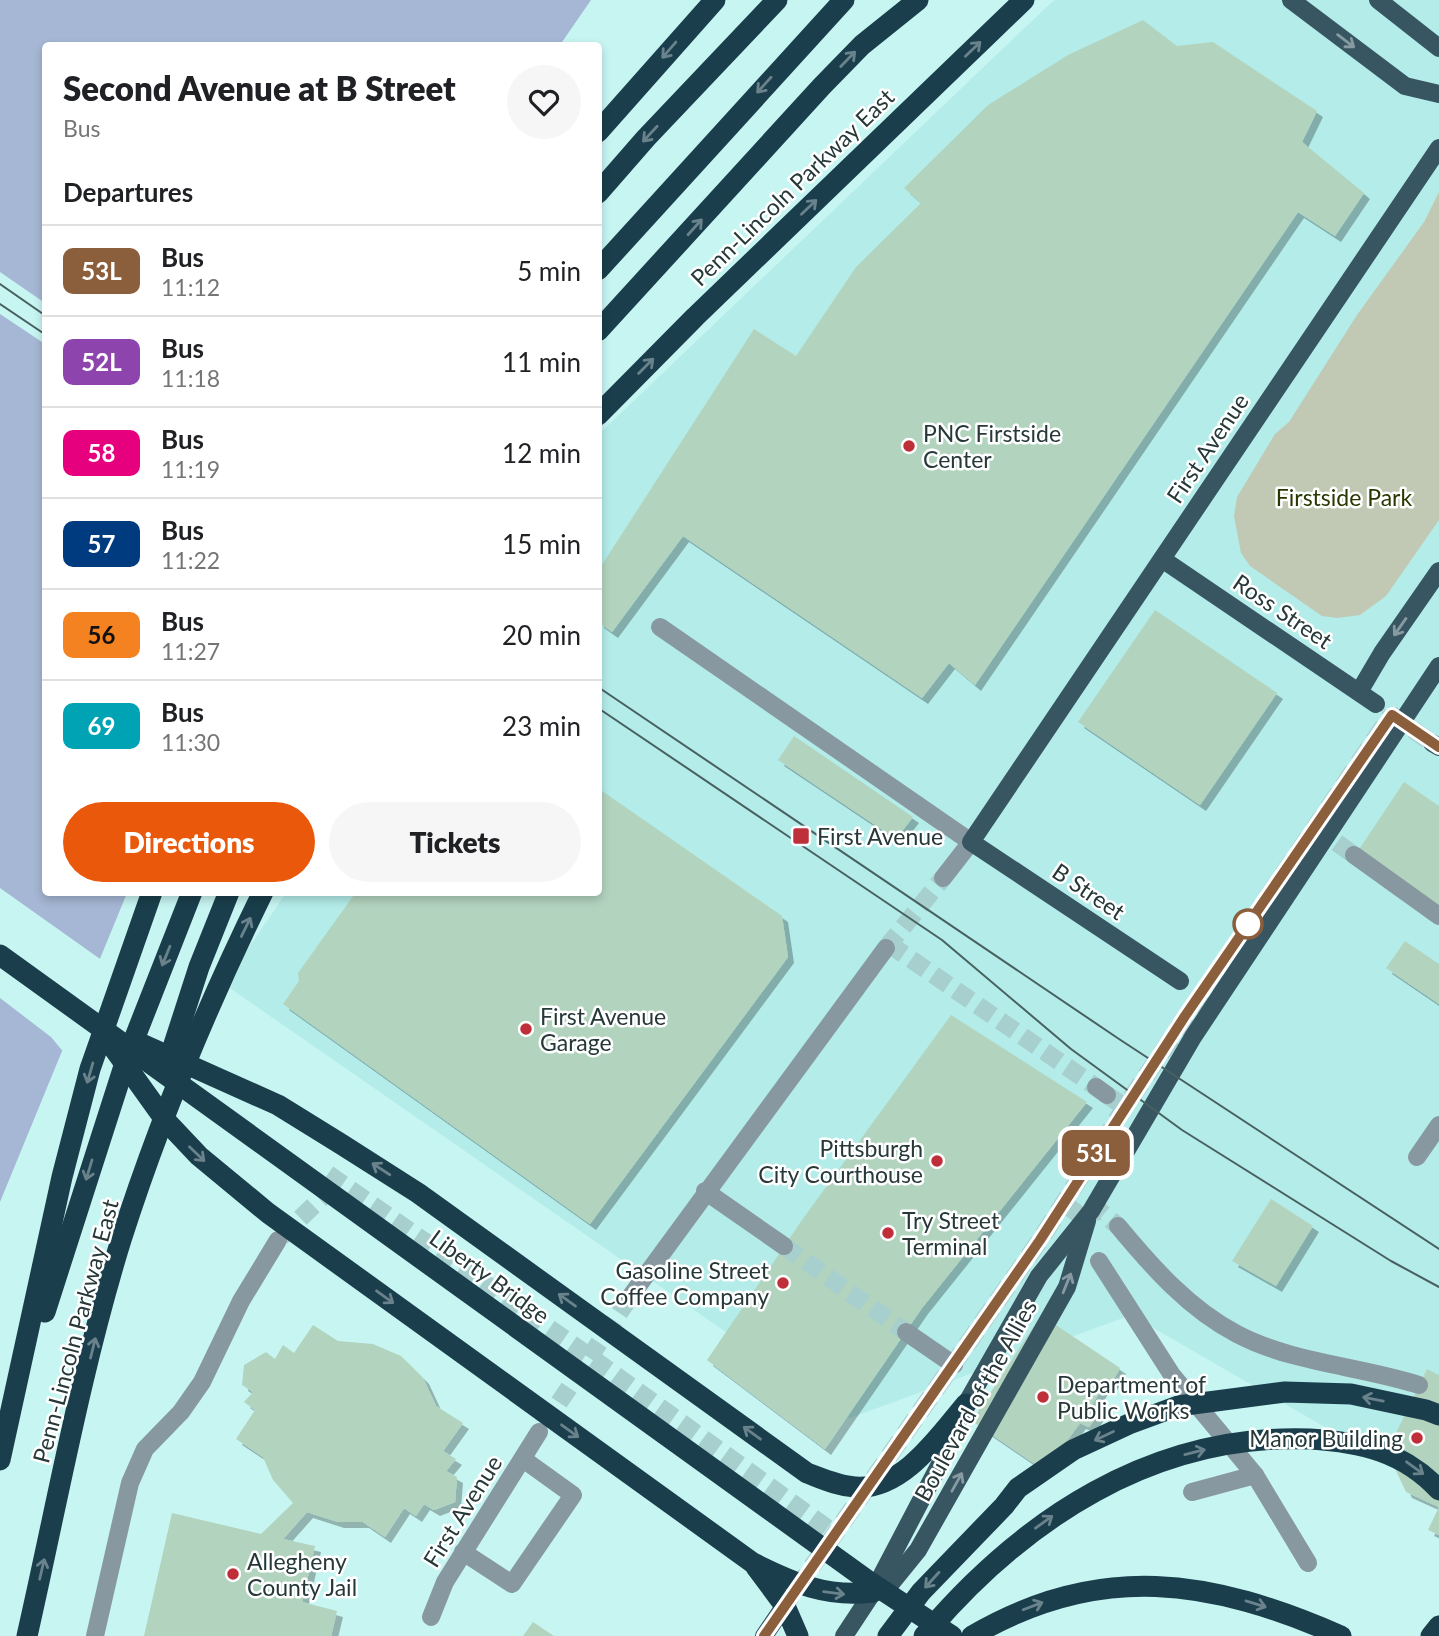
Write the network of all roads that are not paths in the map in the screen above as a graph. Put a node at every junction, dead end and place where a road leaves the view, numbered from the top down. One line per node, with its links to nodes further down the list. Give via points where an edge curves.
1 (715, 0): 10 (highway, one-way to 10)
2 (778, 0): 12 (highway, one-way to 12)
3 (844, 0): 13 (highway, one-way to 13)
4 (918, 0): 14 (highway, one-way to 4, via 830,78)
5 (1024, 0): 15 (highway, Penn-Lincoln Parkway East, one-way to 5)
6 (1291, 0): 9 (main road, one-way to 9, via 1405,86)
7 (1378, 0): 8 (main road)
8 (1439, 48)
9 (1439, 94)
10 (602, 127)
11 (1439, 148): 16 (main road, First Avenue)
12 (602, 188)
13 (602, 266)
14 (602, 327)
15 (602, 411)
16 (1162, 559): 20 (main road, Ross Street); 22 (main road, First Avenue)
17 (1439, 571): 20 (main road, one-way to 20)
18 (660, 627): 22 (street)
19 (1437, 668): 37 (main road, Boulevard of the Allies, via 1193,1037)
20 (1359, 692): 21 (main road, Ross Street)
21 (1376, 704)
22 (971, 842): 24 (street, First Avenue); 32 (main road, B Street)
23 (1354, 855): 29 (street)
24 (943, 878)
25 (151, 896): 50 (highway, Penn-Lincoln Parkway East, one-way to 50, via 90,1069)
26 (190, 896): 50 (highway, one-way to 50, via 121,1072)
27 (227, 896): 40 (highway, via 180,1022)
28 (262, 896): 40 (highway, Penn-Lincoln Parkway East, one-way to 28, via 198,1034)
29 (1439, 916)
30 (886, 948): 36 (street)
31 (0, 955): 33 (highway, Liberty Bridge)
32 (1180, 981)
33 (95, 1023): 47 (highway, one-way to 33, via 916,1460 882,1483 850,1487 807,1473 418,1193 341,1144 278,1105); 56 (highway, one-way to 56, via 165,1121 268,1213); 58 (highway, Liberty Bridge)
34 (1439, 1125): 35 (street)
35 (1417, 1157)
36 (705, 1191): 41 (street); 43 (street)
37 (1091, 1211): 47 (main road, Boulevard of the Allies, via 1039,1276); 58 (main road, Boulevard of the Allies, one-way to 37, via 892,1582 918,1550 1067,1287)
38 (1118, 1226): 46 (street, via 1191,1305 1238,1335 1304,1358)
39 (278, 1240): 63 (street, via 241,1301 202,1382 145,1449 131,1483)
40 (121, 1241): 62 (highway, Penn-Lincoln Parkway East, one-way to 40)
41 (784, 1246)
42 (1099, 1261): 52 (street, via 1172,1375)
43 (629, 1297)
44 (906, 1332): 45 (street)
45 (954, 1365)
46 (1419, 1385)
47 (966, 1404): 58 (main road, Boulevard of the Allies, via 940,1464)
48 (1439, 1415): 67 (highway, one-way to 67, via 1351,1394 1285,1391 1178,1406 1129,1424 1073,1450 1018,1488 921,1592)
49 (539, 1432): 51 (street, First Avenue)
50 (2, 1452)
51 (523, 1458): 55 (street, First Avenue); 55 (street, via 573,1495 512,1584)
52 (1255, 1475): 54 (street); 57 (street)
53 (1439, 1490): 68 (highway, one-way to 53, via 984,1571 1050,1517 1108,1483 1165,1459 1261,1439 1352,1443 1403,1459)
54 (1192, 1492)
55 (463, 1552): 60 (street, First Avenue)
56 (753, 1563): 58 (highway, one-way to 58, via 811,1589 849,1595); 65 (highway, via 785,1606)
57 (1308, 1563)
58 (870, 1586): 66 (main road, Boulevard of the Allies); 69 (highway, Liberty Bridge)
59 (781, 1611): 64 (main road)
60 (431, 1617)
61 (1439, 1626): 72 (highway)
62 (27, 1636)
63 (95, 1636)
64 (764, 1636)
65 (798, 1636)
66 (845, 1636)
67 (888, 1636)
68 (924, 1636)
69 (952, 1636)
70 (972, 1636): 71 (highway, one-way to 71, via 1019,1611 1063,1596 1141,1585 1227,1596)
71 (1341, 1636)
72 (1431, 1636)

